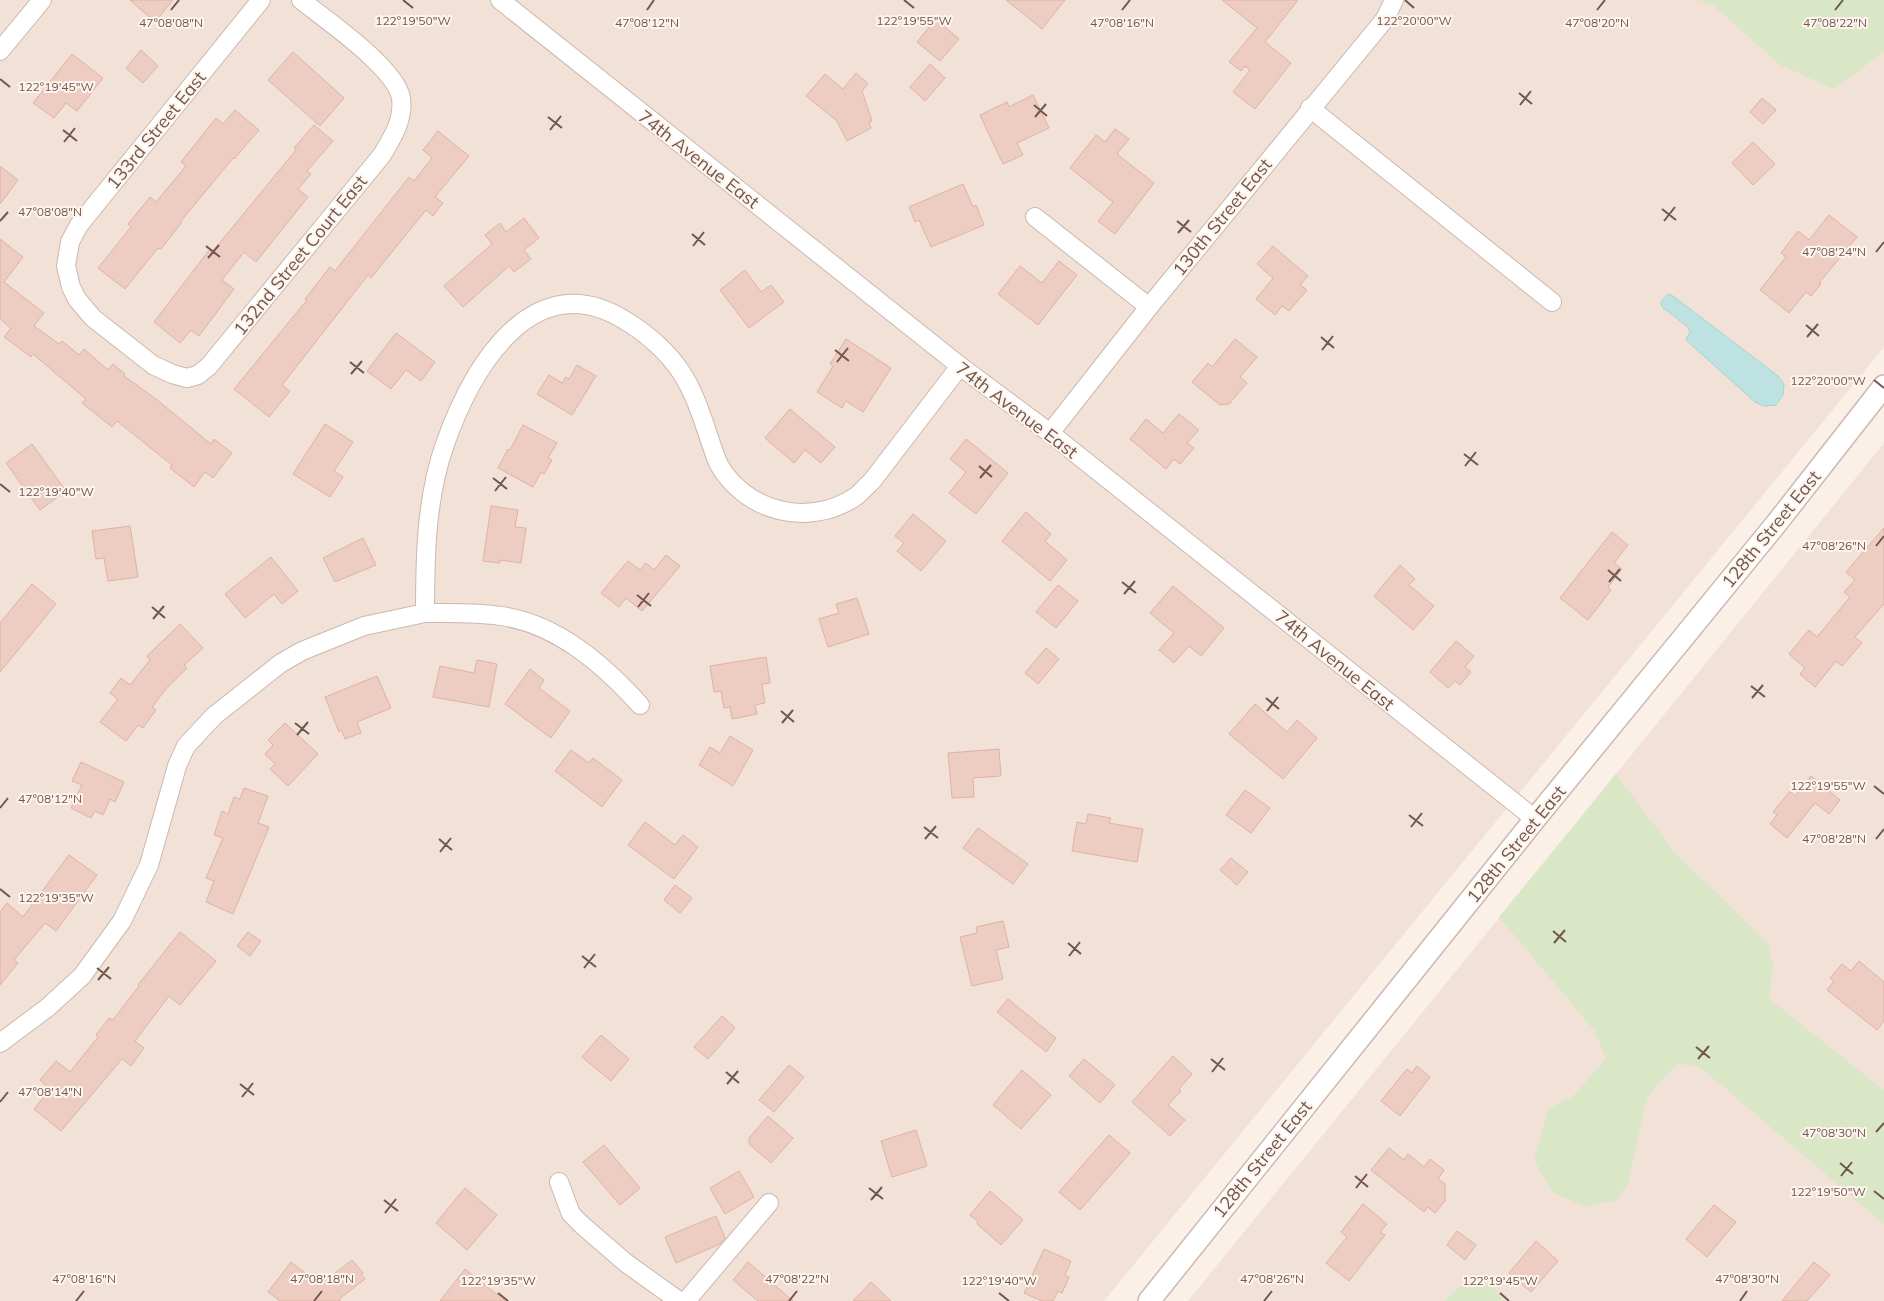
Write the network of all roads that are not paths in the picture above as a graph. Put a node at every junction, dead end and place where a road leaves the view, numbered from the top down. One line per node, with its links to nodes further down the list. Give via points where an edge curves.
1 (42, 0): 6 (street)
2 (261, 0): 12 (street, 133rd Street East, via 80,225 70,242 66,266 71,287 93,318 153,365 187,378)
3 (301, 0): 12 (street, 132nd Street Court East, via 376,60 393,79 401,98 396,131 382,155 209,366)
4 (500, 0): 11 (street, 74th Avenue East)
5 (1394, 0): 7 (street, 130th Street East, via 1385,18)
6 (0, 52)
7 (1310, 108): 9 (street); 10 (street, 130th Street East)
8 (1035, 217): 10 (street)
9 (1552, 302)
10 (1150, 307): 14 (street, 130th Street East)
11 (960, 366): 14 (street, 74th Avenue East); 15 (street, via 872,481 856,497 817,512 788,512 746,496 724,474 681,372 639,329 596,306 560,304 544,308 516,326 500,342 459,410 445,444 428,520)
12 (198, 375)
13 (1884, 386): 17 (street, 128th Street East)
14 (1050, 433): 17 (street, 74th Avenue East)
15 (425, 612): 16 (street, via 479,613 526,621 566,640 616,678); 18 (street, via 364,626 302,651 281,663 214,716 186,746 177,766 149,865 122,921 82,976 47,1008)
16 (640, 705)
17 (1535, 820): 23 (street, 128th Street East)
18 (0, 1043)
19 (559, 1182): 21 (street, via 571,1214 582,1226)
20 (769, 1203): 22 (street)
21 (679, 1301)
22 (686, 1301)
23 (1148, 1301)

